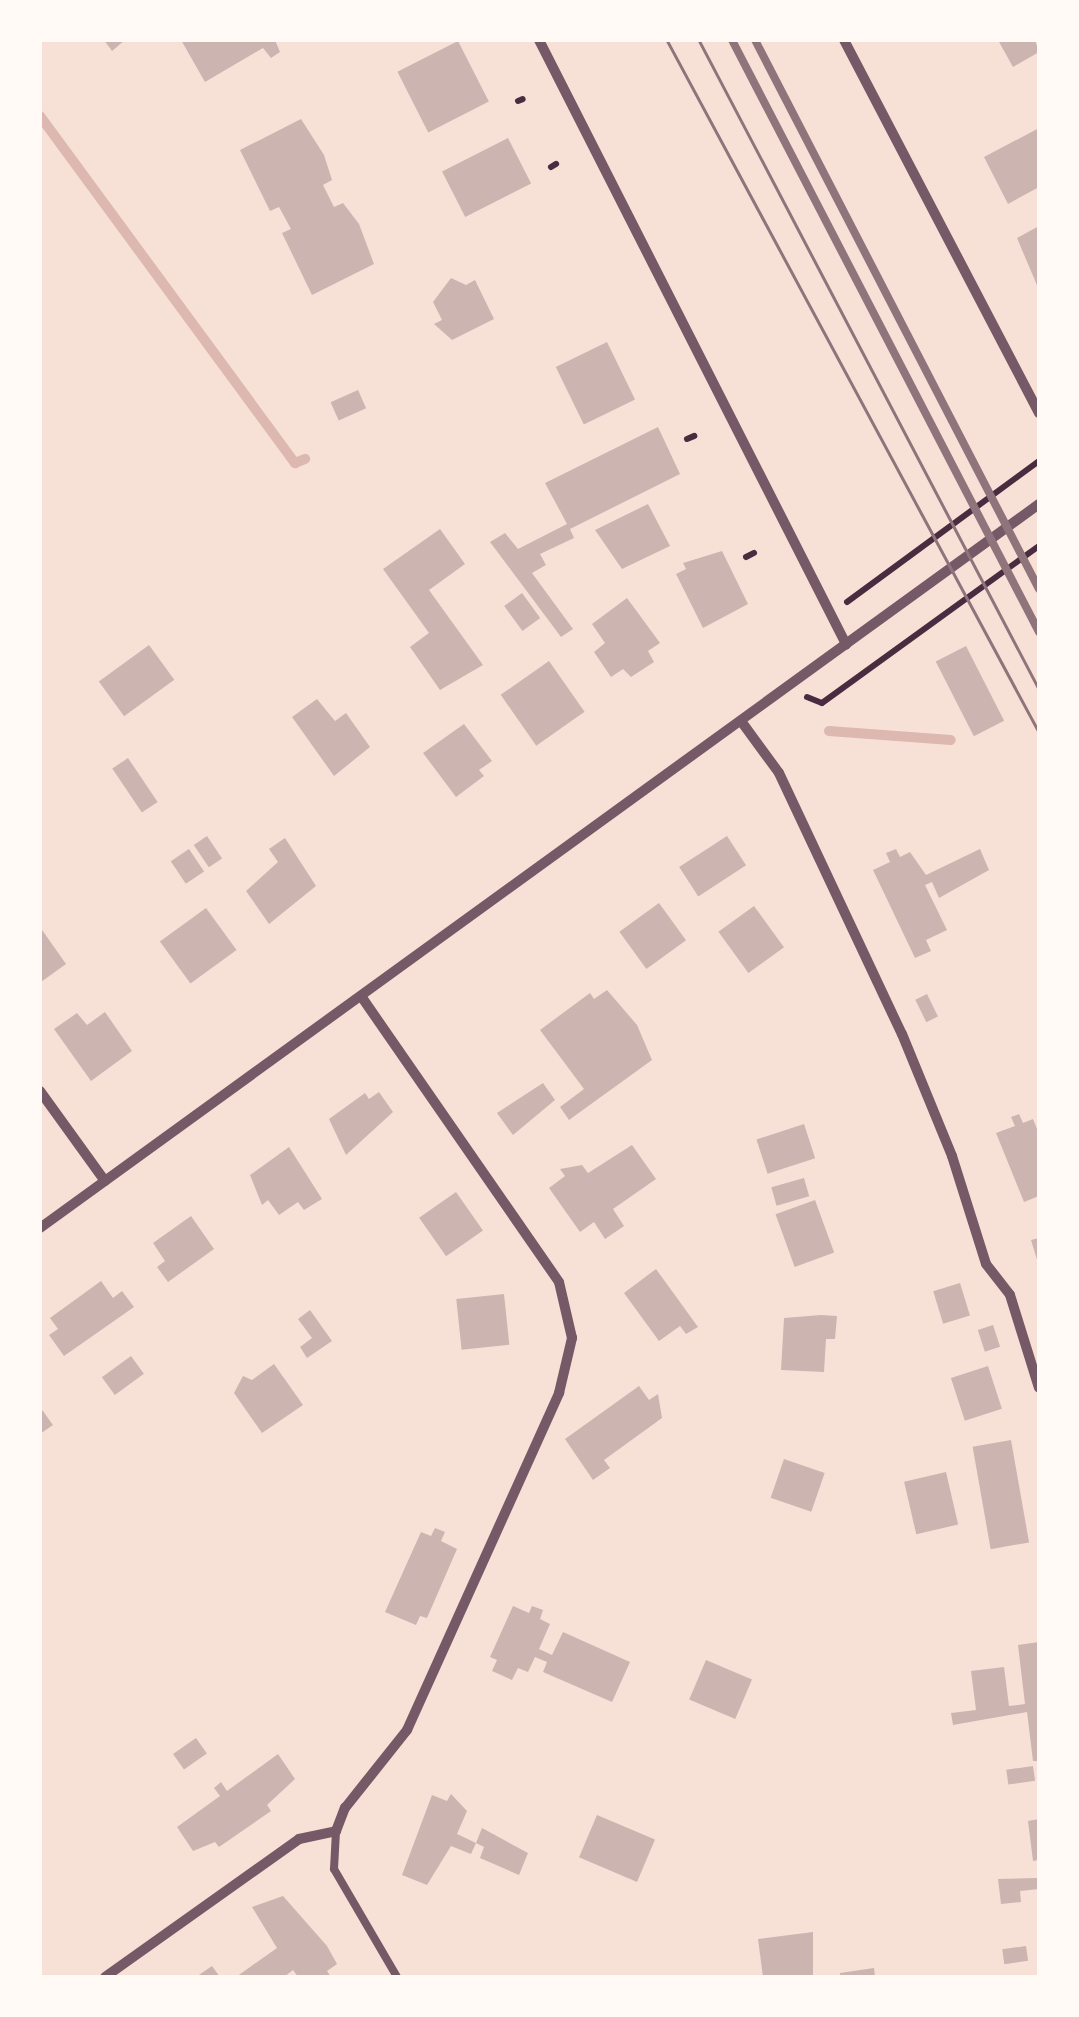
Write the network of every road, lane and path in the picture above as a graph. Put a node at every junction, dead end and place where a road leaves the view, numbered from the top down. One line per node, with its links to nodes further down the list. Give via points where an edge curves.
1 (539, 40): 7 (street)
2 (844, 40): 3 (street)
3 (1039, 414)
4 (1039, 460): 7 (path)
5 (1039, 504): 8 (street)
6 (1039, 546): 9 (path)
7 (828, 616): 8 (street)
8 (846, 644): 10 (street)
9 (822, 702)
10 (741, 721): 11 (street); 15 (street, via 779,772 902,1034 952,1156 986,1264 1010,1295)
11 (364, 998): 13 (street); 16 (street, via 559,1282 572,1338 559,1393 409,1726 345,1808)
12 (40, 1091): 13 (street)
13 (105, 1182): 14 (street)
14 (40, 1228)
15 (1039, 1388)
16 (336, 1831): 17 (street, via 300,1839); 18 (lane, via 334,1869)
17 (105, 1977)
18 (397, 1977)

